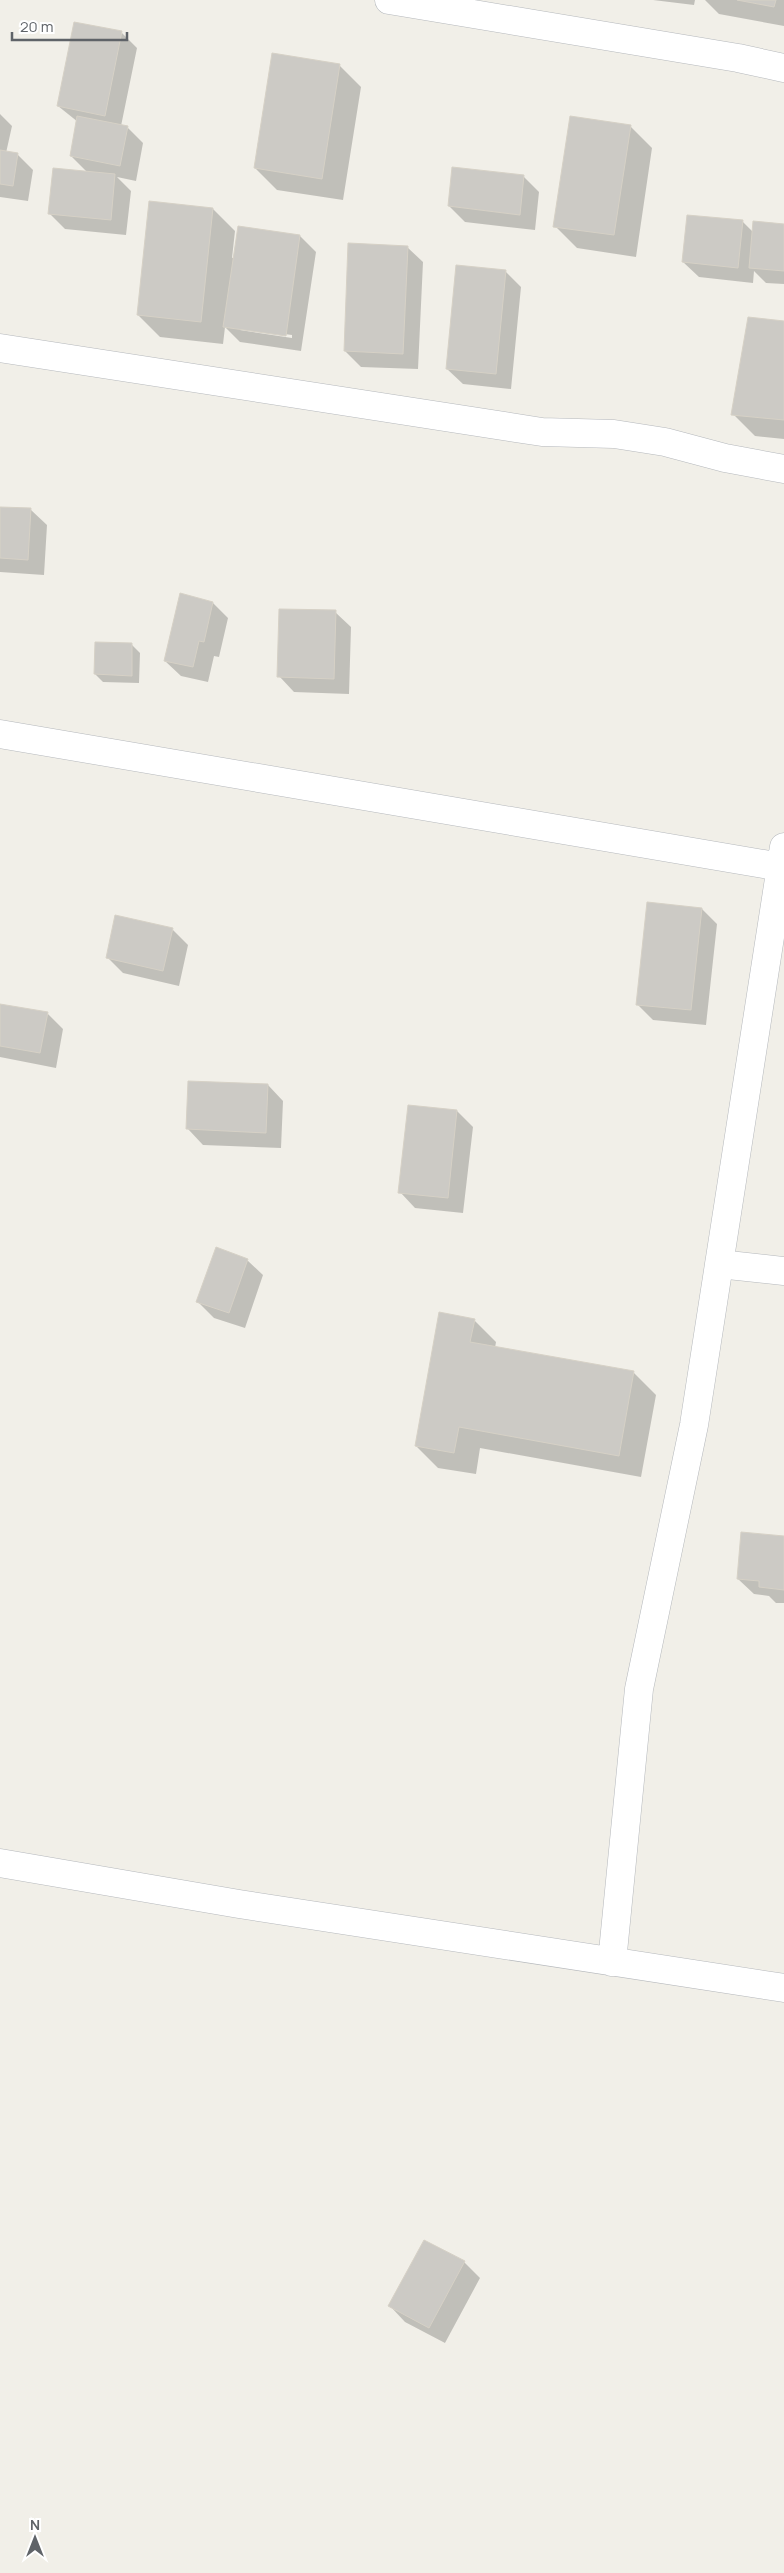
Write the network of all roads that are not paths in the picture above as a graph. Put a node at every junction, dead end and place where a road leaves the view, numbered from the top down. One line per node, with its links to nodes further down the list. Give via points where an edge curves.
1 (390, 0): 2 (street)
2 (784, 68)
3 (0, 348): 4 (street, via 542,432 614,434)
4 (784, 469)
5 (0, 734): 6 (street)
6 (782, 857): 7 (street)
7 (719, 1264): 8 (street); 10 (street, via 694,1425 639,1689)
8 (784, 1271)
9 (0, 1863): 10 (street)
10 (612, 1962): 11 (street)
11 (784, 1988)

